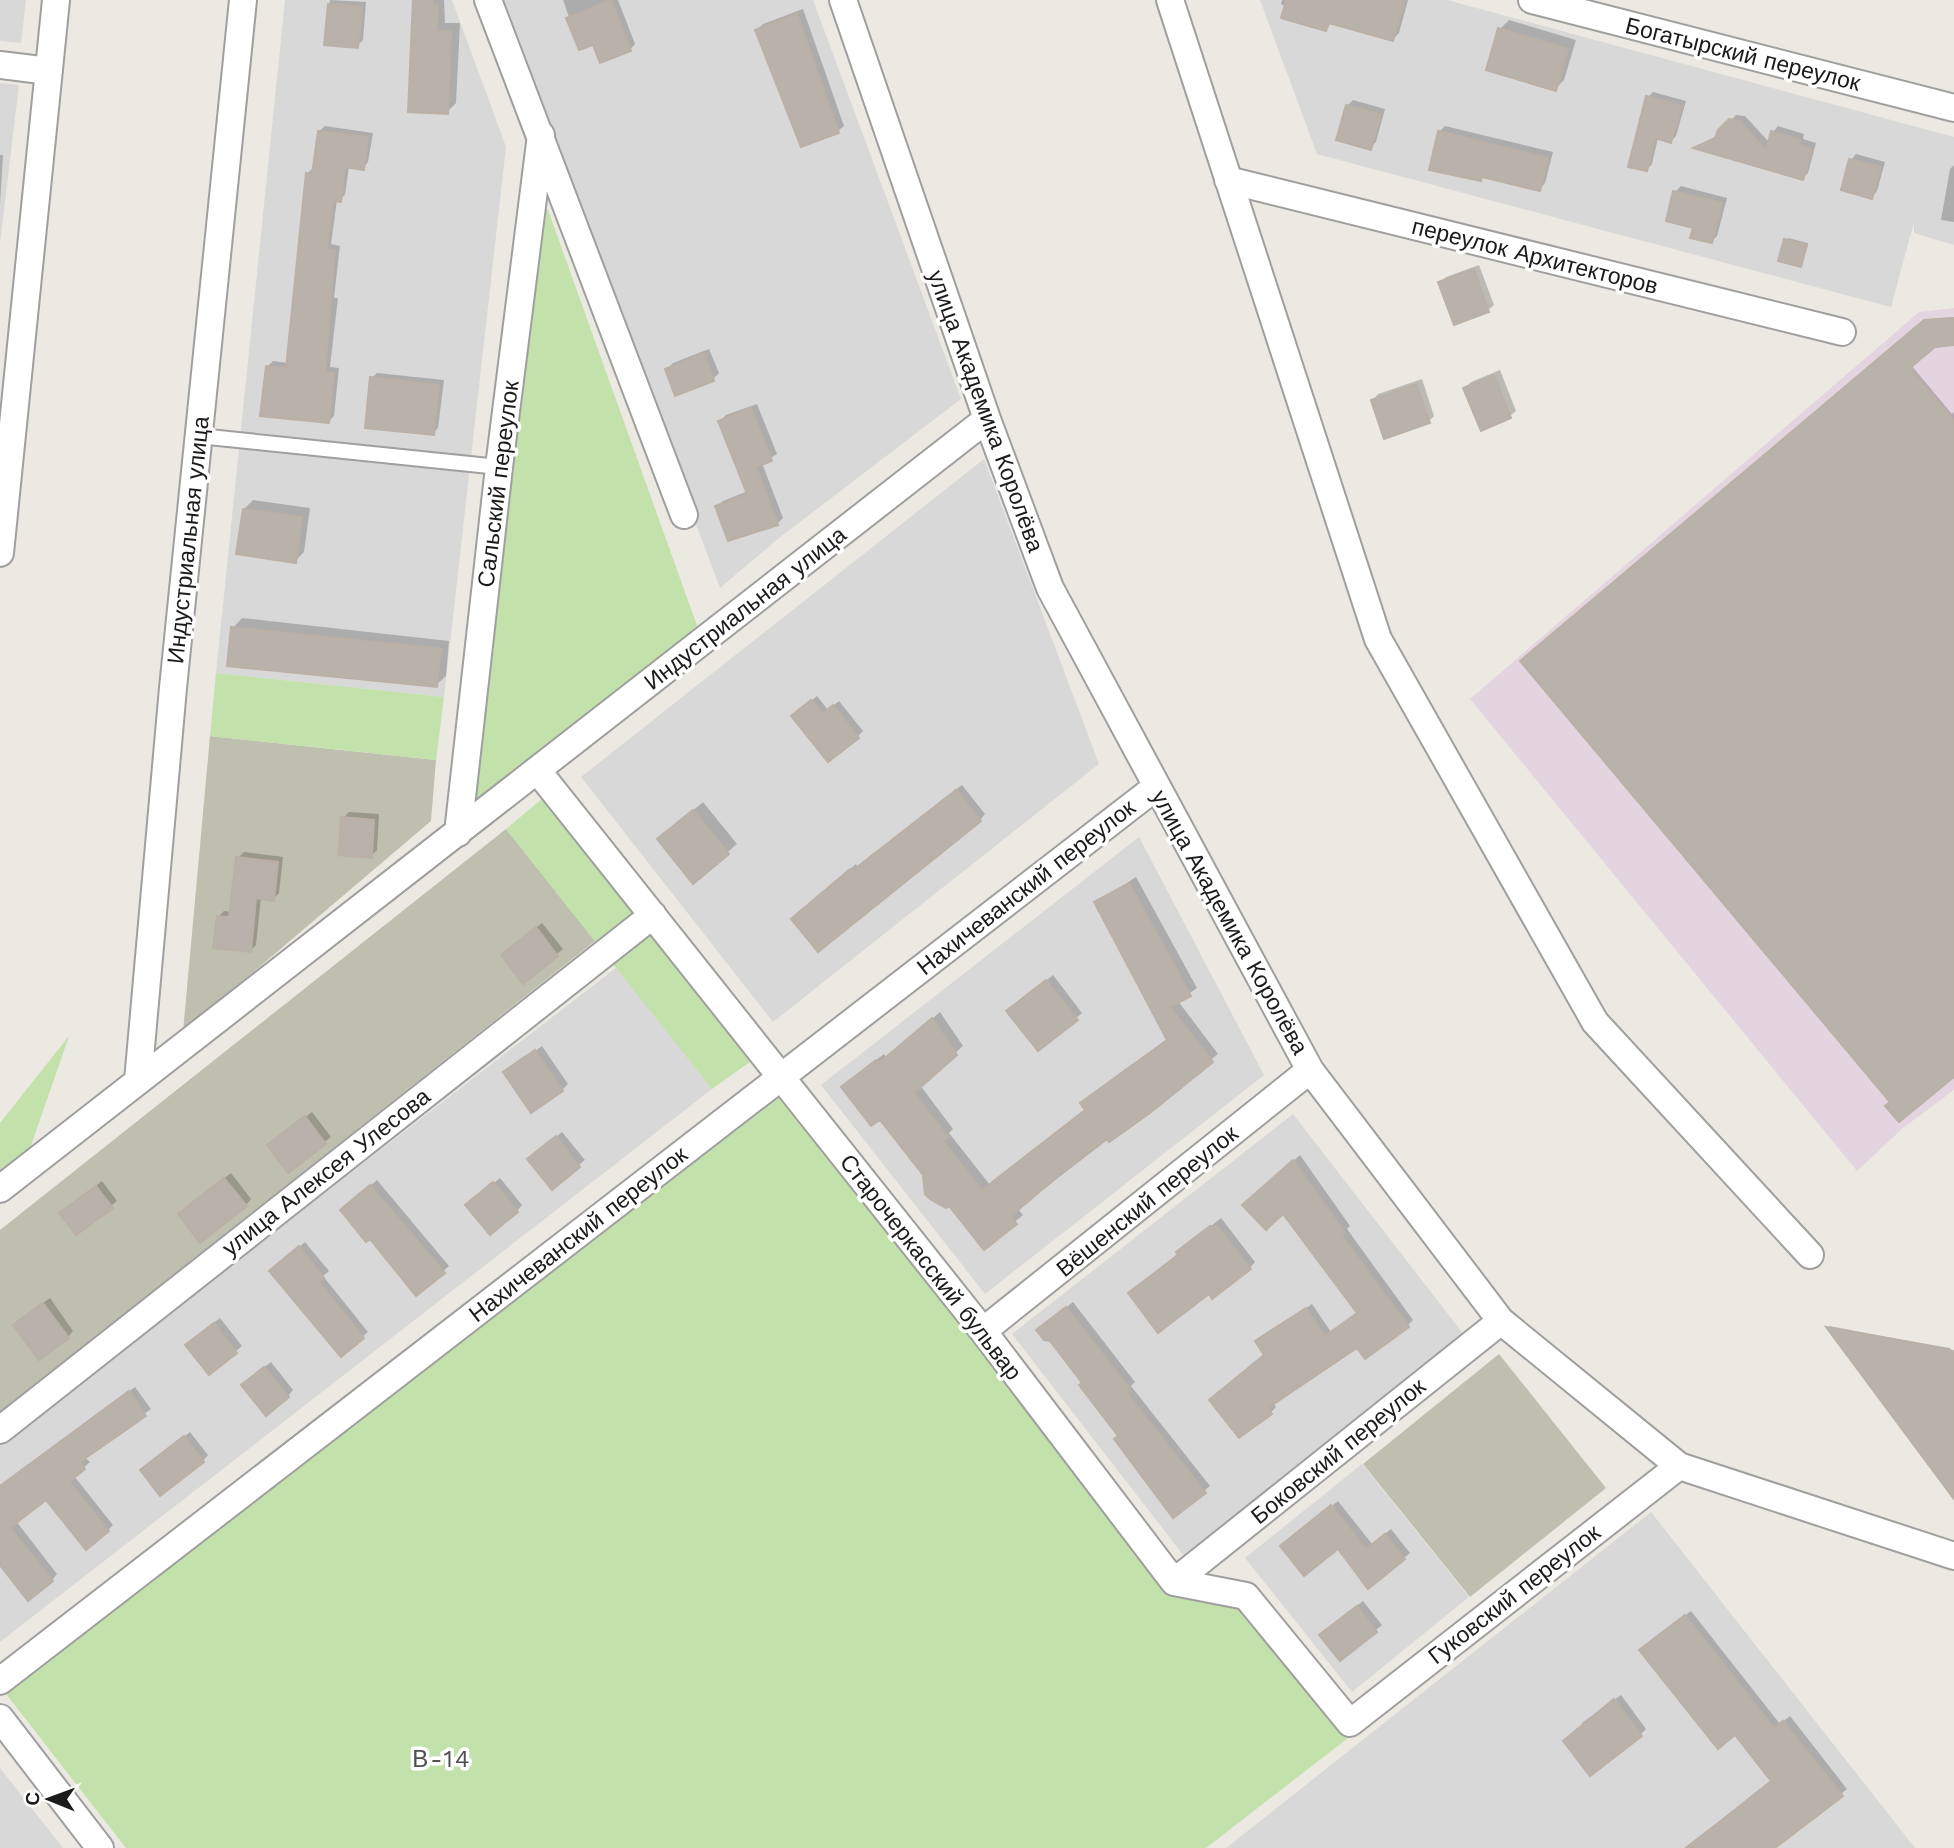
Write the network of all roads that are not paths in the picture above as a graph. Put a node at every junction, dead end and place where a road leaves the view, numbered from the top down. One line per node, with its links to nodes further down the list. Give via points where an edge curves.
1 (56, 0): 8 (street)
2 (243, 0): 15 (street, Индустриальная улица)
3 (488, 0): 10 (street, Сальский переулок)
4 (843, 0): 14 (street, улица Академика Королёва)
5 (1170, 0): 11 (street)
6 (1532, 0): 9 (street, Богатырский переулок)
7 (0, 65): 8 (street)
8 (49, 71): 13 (street)
9 (1954, 108)
10 (541, 135): 16 (street, Сальский переулок); 17 (street, Сальский переулок)
11 (1228, 180): 12 (street, переулок Архитекторов); 27 (street, via 1378,639 1595,1022)
12 (1842, 332)
13 (12, 333): 18 (street)
14 (987, 419): 19 (street, Индустриальная улица); 20 (street, улица Академика Королёва, via 1050,588)
15 (199, 436): 16 (lane); 25 (street, Индустриальная улица)
16 (499, 467): 21 (street, Сальский переулок)
17 (684, 515)
18 (0, 553)
19 (537, 770): 21 (street, Индустриальная улица); 22 (street, Старочеркасский бульвар)
20 (1156, 787): 23 (street, улица Академика Королёва); 24 (street, Нахичеванский переулок)
21 (458, 833): 25 (street, Индустриальная улица)
22 (653, 915): 24 (street, Старочеркасский бульвар); 30 (street, улица Алексея Улесова)
23 (1310, 1070): 28 (street, улица Академика Королёва); 29 (street, Вёшенский переулок)
24 (781, 1076): 29 (street, Старочеркасский бульвар); 34 (street, Нахичеванский переулок)
25 (138, 1081): 26 (street, Индустриальная улица)
26 (0, 1189)
27 (1810, 1255)
28 (1501, 1321): 31 (street, улица Академика Королёва); 33 (street, Боковский переулок)
29 (983, 1331): 33 (street, Старочеркасский бульвар)
30 (0, 1430)
31 (1679, 1466): 32 (street, улица Академика Королёва); 33 (street, Гуковский переулок, via 1350,1723 1246,1595)
32 (1954, 1556)
33 (1174, 1582)
34 (0, 1681)
35 (0, 1718): 36 (street)
36 (100, 1848)

